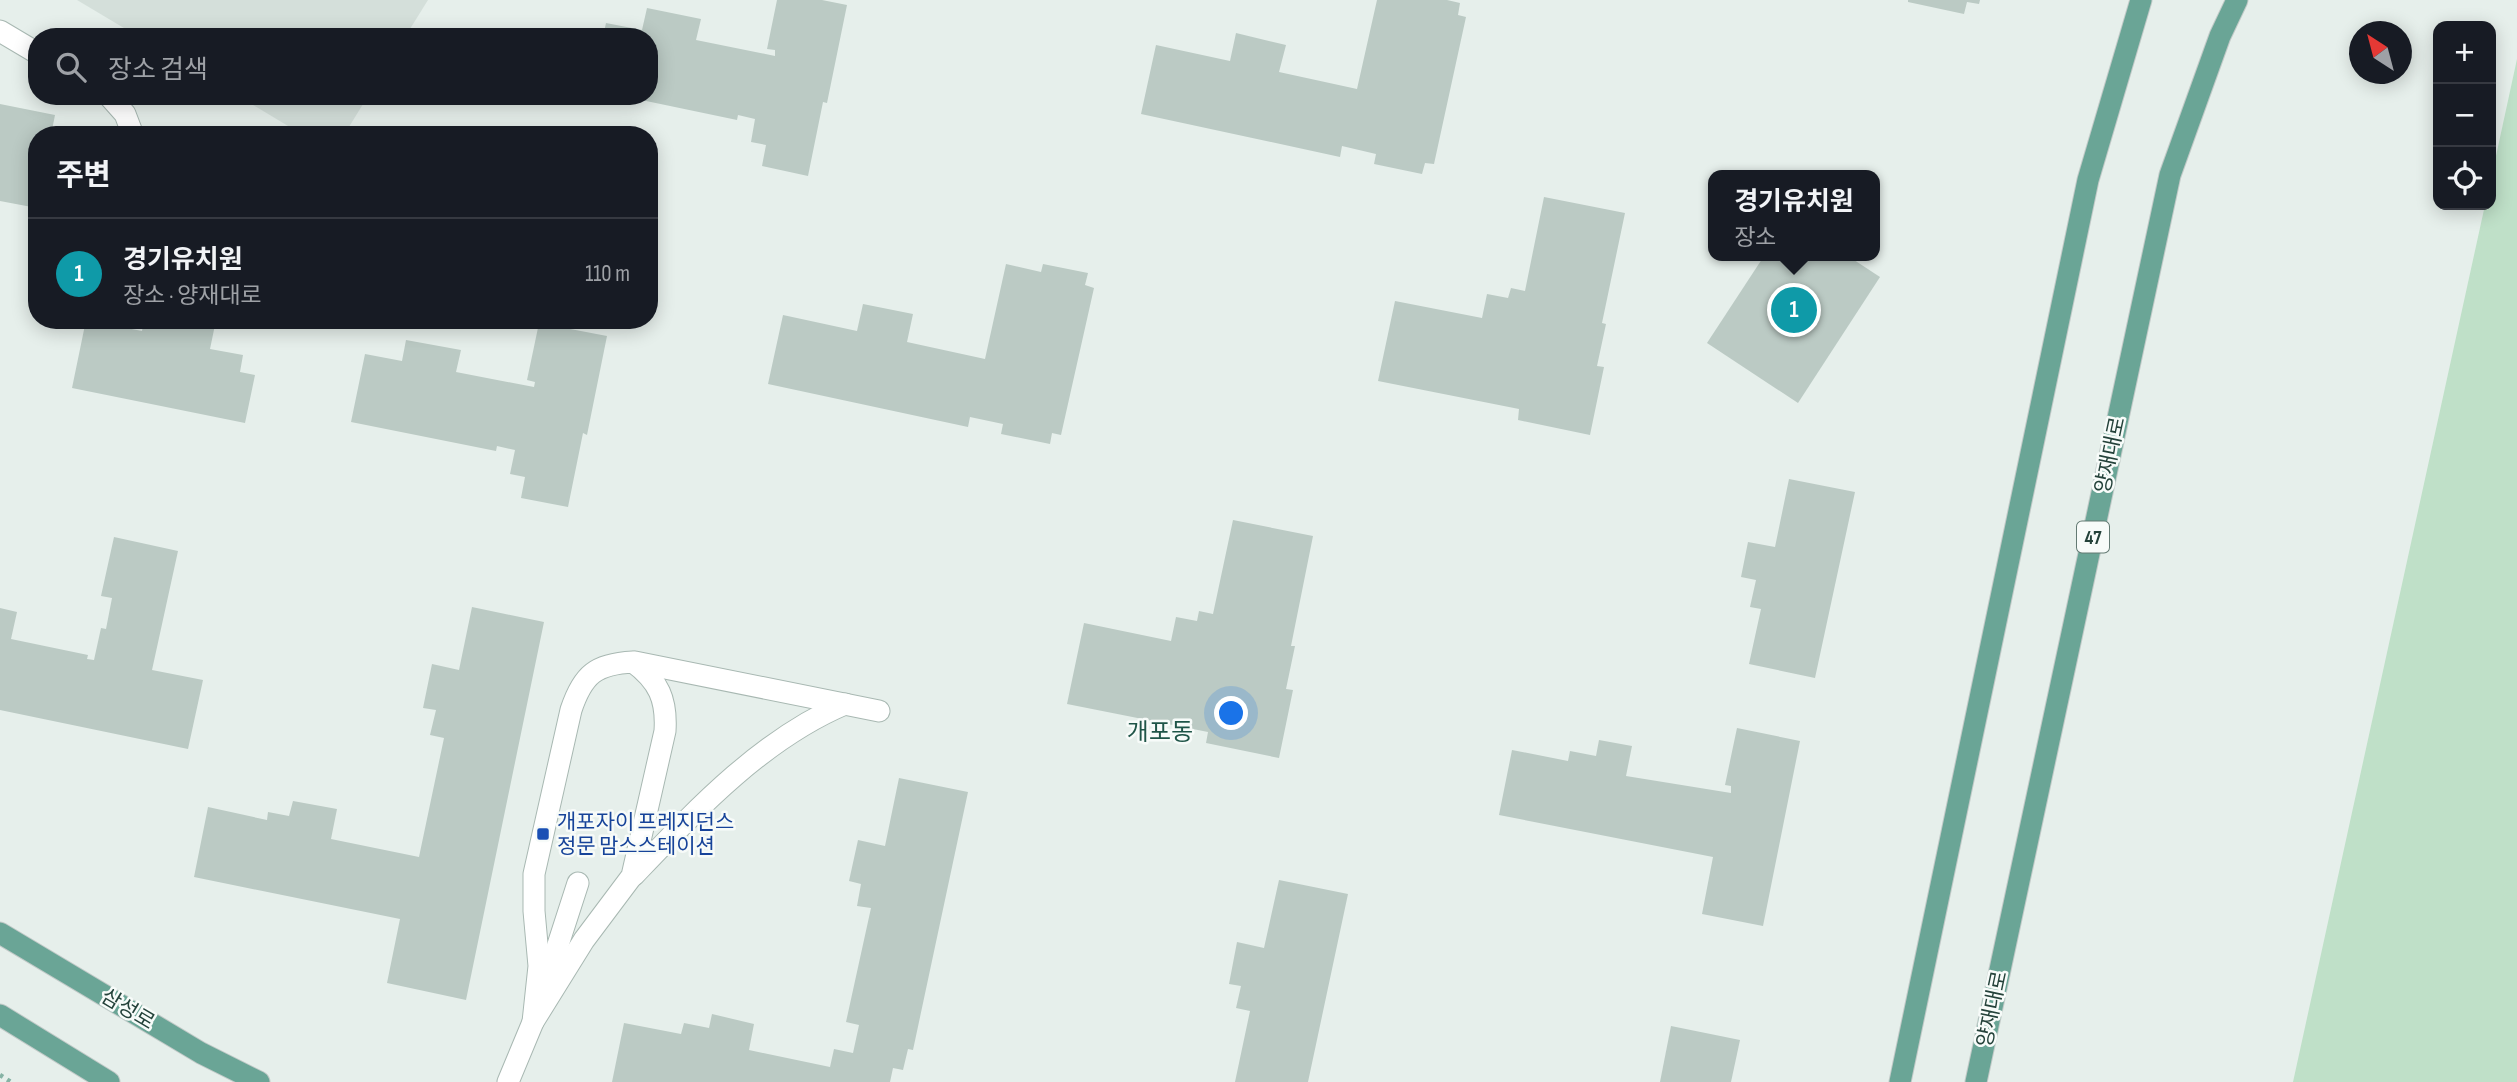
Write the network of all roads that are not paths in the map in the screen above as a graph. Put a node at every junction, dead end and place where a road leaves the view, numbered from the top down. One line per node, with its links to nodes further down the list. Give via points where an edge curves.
1 (2141, 0): 18 (main road, via 2088,180)
2 (2237, 0): 19 (main road, 양재대로 / 47, via 2170,174)
3 (0, 31): 4 (lane)
4 (28, 48)
5 (117, 105): 6 (lane)
6 (129, 126)
7 (633, 662): 8 (lane); 10 (lane, via 650,674 661,690 666,710); 14 (lane, via 611,663 592,672 578,690 571,710 534,874 539,966)
8 (845, 704): 9 (lane); 10 (lane, via 816,716 729,781)
9 (879, 711)
10 (632, 876): 14 (lane, via 584,940)
11 (578, 883): 14 (lane)
12 (0, 933): 16 (main road, 삼성로, via 201,1053)
13 (0, 1015): 15 (main road)
14 (533, 1022): 17 (lane)
15 (109, 1082)
16 (259, 1082)
17 (508, 1082)
18 (1900, 1082)
19 (1976, 1082)

